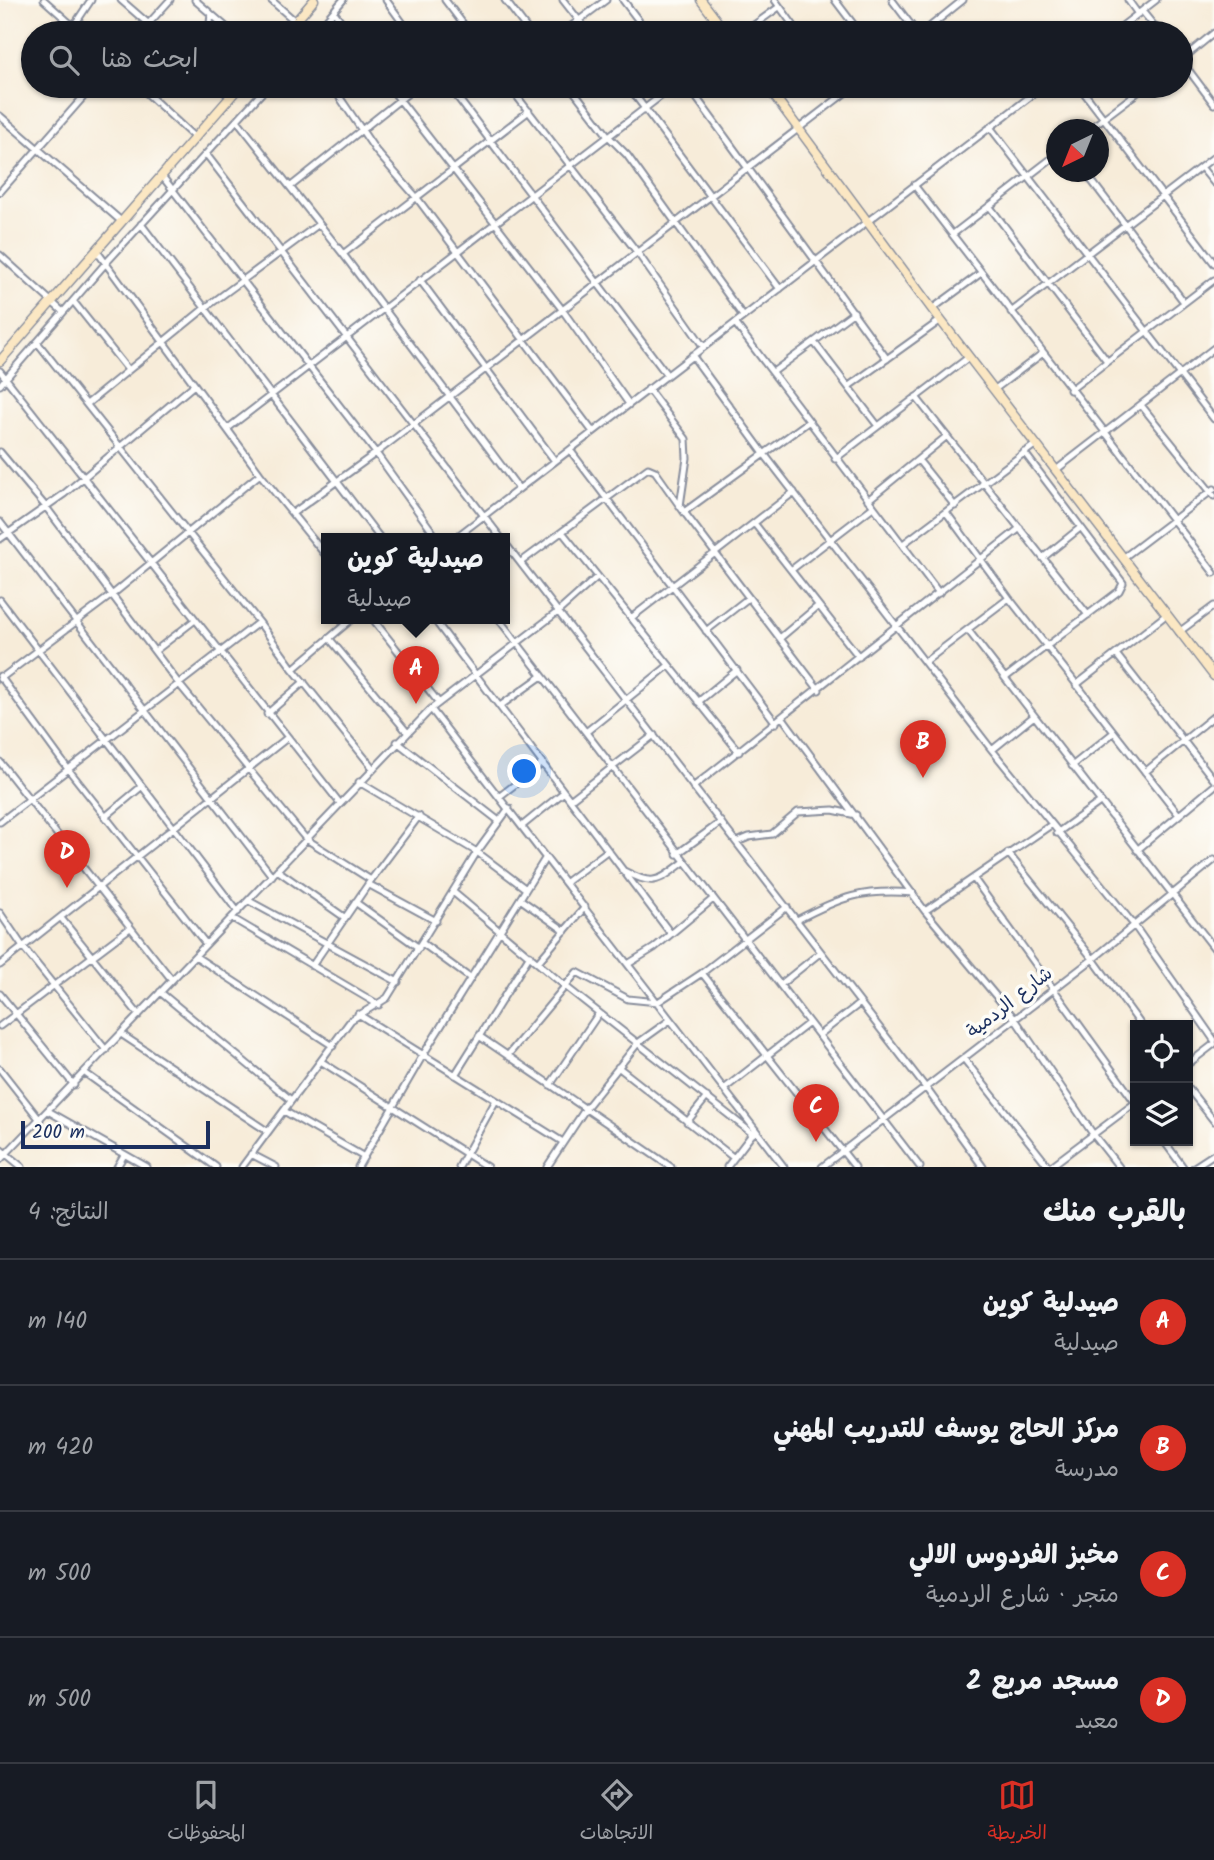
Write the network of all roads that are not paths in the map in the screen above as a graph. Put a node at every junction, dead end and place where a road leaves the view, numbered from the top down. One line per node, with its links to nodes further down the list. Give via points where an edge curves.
1 (44, 0): 28 (street)
2 (91, 0): 29 (street)
3 (121, 0): 30 (street)
4 (170, 0): 31 (street)
5 (195, 0): 26 (street)
6 (271, 0): 34 (street)
7 (314, 0): 35 (street)
8 (344, 0): 24 (street)
9 (386, 0): 38 (street)
10 (445, 0): 39 (street)
11 (505, 0): 40 (street)
12 (563, 0): 27 (street)
13 (606, 0): 27 (street)
14 (623, 0): 41 (street)
15 (701, 0): 42 (street)
16 (775, 0): 23 (street)
17 (835, 0): 45 (street)
18 (892, 0): 46 (street)
19 (963, 0): 22 (street)
20 (1128, 0): 25 (street)
21 (1156, 0): 25 (street)
22 (955, 2): 47 (street)
23 (779, 6): 43 (street); 44 (street)
24 (334, 12): 36 (street); 37 (street)
25 (1140, 13): 48 (street); 49 (street)
26 (211, 14): 32 (street); 33 (street)
27 (579, 20)
28 (67, 21)
29 (78, 21)
30 (145, 21)
31 (151, 21)
32 (210, 21)
33 (219, 21)
34 (295, 21)
35 (297, 21)
36 (326, 21)
37 (341, 21)
38 (401, 21)
39 (461, 21)
40 (521, 21)
41 (639, 21)
42 (717, 21)
43 (759, 21)
44 (790, 21)
45 (851, 21)
46 (909, 21)
47 (933, 21)
48 (1129, 21)
49 (1148, 21)
50 (1214, 33): 51 (street)
51 (1193, 50)
52 (1193, 76): 70 (street)
53 (83, 98): 83 (street)
54 (152, 98): 81 (street)
55 (229, 98): 81 (street)
56 (257, 98): 76 (street)
57 (341, 98): 77 (street)
58 (458, 98): 82 (street)
59 (519, 98): 72 (street)
60 (579, 98): 80 (street)
61 (637, 98): 71 (street)
62 (659, 98): 71 (street)
63 (697, 98): 87 (street)
64 (776, 98): 78 (street)
65 (837, 98): 78 (street)
66 (1028, 98): 79 (street)
67 (1088, 98): 74 (street)
68 (1129, 98): 74 (street)
69 (399, 99): 77 (street); 90 (street)
70 (1214, 104)
71 (646, 109): 80 (street); 99 (street)
72 (529, 111): 82 (street); 88 (street)
73 (0, 116): 83 (street)
74 (1103, 117): 75 (street); 101 (street)
75 (1101, 119)
76 (237, 120): 84 (street); 96 (street)
77 (362, 127): 96 (street); 102 (street, via 376,151)
78 (799, 127): 87 (street); 106 (street)
79 (990, 127): 92 (street); 95 (street)
80 (609, 137): 88 (street); 105 (street)
81 (195, 138): 91 (street)
82 (491, 140): 90 (street); 100 (street)
83 (38, 149): 98 (street); 104 (street)
84 (206, 155): 97 (street); 114 (street)
85 (1214, 157): 89 (street)
86 (1046, 163): 92 (street)
87 (748, 165): 99 (street); 119 (street)
88 (571, 166): 100 (street); 113 (street)
89 (1201, 167): 94 (street); 101 (street)
90 (452, 170): 102 (street); 107 (street)
91 (162, 176): 97 (street); 104 (street)
92 (1028, 177): 103 (street); 118 (street)
93 (1093, 182): 110 (street)
94 (1214, 183)
95 (914, 185): 106 (street); 111 (street)
96 (290, 187): 108 (street)
97 (173, 190): 109 (street); 123 (street)
98 (0, 192)
99 (710, 193): 105 (street); 128 (street)
100 (534, 194): 107 (street); 126 (street)
101 (1161, 195): 110 (street); 120 (street)
102 (417, 198): 115 (street); 116 (street)
103 (990, 207): 111 (street); 127 (street)
104 (121, 221): 112 (street)
105 (674, 222): 113 (street); 139 (street)
106 (868, 222): 119 (street); 135 (street)
107 (495, 223): 115 (street); 134 (street)
108 (319, 224): 114 (street); 116 (street)
109 (141, 225): 121 (street); 132 (street)
110 (1126, 225): 118 (street); 130 (street)
111 (953, 234): 122 (street)
112 (96, 250): 121 (street); 131 (street)
113 (637, 252): 126 (street); 148 (street)
114 (282, 253): 123 (street); 144 (street)
115 (457, 253): 124 (street); 143 (street)
116 (343, 254): 133 (street)
117 (0, 255): 131 (street)
118 (1087, 256): 127 (street); 142 (street)
119 (817, 260): 128 (street); 137 (street)
120 (1214, 263)
121 (105, 264): 129 (street); 146 (street)
122 (981, 273): 135 (street); 138 (street)
123 (244, 280): 132 (street); 156 (street)
124 (420, 280): 133 (street); 157 (street)
125 (1214, 280): 130 (street)
126 (598, 282): 134 (street); 162 (street)
127 (1050, 285): 138 (street); 155 (street)
128 (779, 289): 139 (street)
129 (73, 301): 136 (street); 158 (street)
130 (1184, 302): 142 (street)
131 (51, 303): 136 (street); 154 (street)
132 (205, 308): 146 (street); 170 (street)
133 (383, 308): 144 (street); 171 (street)
134 (561, 308): 143 (street); 174 (street)
135 (932, 309): 140 (street)
136 (63, 312): 145 (street)
137 (854, 312): 147 (street); 153 (street)
138 (1011, 312): 150 (street)
139 (743, 316): 141 (street)
140 (941, 320): 152 (street); 153 (street)
141 (735, 323): 148 (street); 160 (street)
142 (1146, 330): 155 (street); 161 (street)
143 (523, 337): 157 (street); 181 (street)
144 (345, 338): 156 (street); 178 (street)
145 (37, 342): 163 (street); 173 (street)
146 (164, 342): 158 (street); 165 (street)
147 (814, 342): 160 (street); 166 (street)
148 (703, 346): 151 (street)
149 (1214, 348): 161 (street)
150 (1043, 353): 168 (street); 169 (street)
151 (692, 355): 162 (street); 190 (street)
152 (969, 357): 168 (street); 172 (street)
153 (887, 359): 166 (street)
154 (0, 361)
155 (1107, 361): 169 (street)
156 (309, 365): 170 (street); 189 (street)
157 (486, 367): 171 (street); 192 (street)
158 (128, 370): 173 (street)
159 (0, 371): 163 (street)
160 (773, 372): 177 (street)
161 (1179, 374): 175 (street); 176 (street)
162 (667, 375): 167 (street)
163 (7, 377): 164 (street); 196 (street)
164 (0, 385)
165 (194, 385): 180 (street); 185 (street)
166 (849, 386): 179 (street)
167 (648, 389): 174 (street); 207 (street, via 686,439)
168 (995, 389): 184 (street)
169 (1070, 390): 182 (street)
170 (272, 393): 180 (street); 197 (street)
171 (450, 395): 178 (street); 199 (street)
172 (916, 397): 179 (street); 183 (street)
173 (87, 404): 185 (street)
174 (629, 404): 181 (street)
175 (1141, 405): 182 (street); 201 (street)
176 (1214, 419)
177 (807, 422): 190 (street); 191 (street)
178 (412, 424): 189 (street); 210 (street)
179 (877, 426): 191 (street)
180 (228, 429): 195 (street)
181 (593, 432): 186 (street)
182 (1104, 433): 194 (street); 211 (street)
183 (947, 436): 193 (street); 198 (street)
184 (1036, 444): 188 (street); 194 (street)
185 (121, 447): 196 (street); 216 (street)
186 (570, 450): 192 (street); 202 (street)
187 (0, 452): 205 (street)
188 (1024, 452): 198 (street); 215 (street)
189 (376, 453): 197 (street); 219 (street)
190 (765, 455): 200 (street); 207 (street)
191 (835, 459): 203 (street)
192 (555, 461): 199 (street)
193 (919, 461): 203 (street); 204 (street)
194 (1056, 470): 230 (street)
195 (260, 474): 209 (street); 216 (street)
196 (82, 477): 205 (street); 233 (street)
197 (337, 482): 209 (street); 218 (street)
198 (986, 482): 204 (street); 214 (street)
199 (519, 489): 210 (street)
200 (794, 492): 213 (street); 223 (street)
201 (1213, 492): 211 (street)
202 (606, 500): 207 (street, via 652,468); 222 (street); 237 (street)
203 (868, 500): 206 (street)
204 (955, 506): 208 (street)
205 (46, 507): 217 (street); 239 (street)
206 (873, 508): 223 (street); 225 (street)
207 (682, 509): 228 (street)
208 (946, 512): 225 (street); 231 (street)
209 (293, 513): 226 (street)
210 (483, 516): 220 (street); 221 (street)
211 (1173, 520): 230 (street); 235 (street)
212 (0, 522): 217 (street)
213 (754, 523): 228 (street); 234 (street)
214 (1020, 528): 229 (street); 231 (street)
215 (1080, 528): 229 (street); 246 (street, via 1123,583)
216 (187, 531): 233 (street); 251 (street)
217 (9, 533): 224 (street); 250 (street)
218 (376, 533)
219 (433, 533)
220 (461, 533)
221 (497, 533)
222 (563, 533): 232 (street); 236 (street)
223 (832, 538): 234 (street); 256 (street)
224 (0, 539)
225 (903, 544): 238 (street)
226 (321, 549)
227 (510, 549): 232 (street)
228 (713, 554): 237 (street); 241 (street)
229 (1044, 556): 246 (street)
230 (1123, 558): 247 (street)
231 (981, 560): 238 (street); 240 (street)
232 (520, 562): 245 (street)
233 (151, 563): 239 (street); 249 (street)
234 (791, 570): 243 (street)
235 (1214, 573)
236 (597, 577): 245 (street); 248 (street)
237 (673, 585): 248 (street); 258 (street)
238 (939, 593): 256 (street)
239 (113, 594): 250 (street); 265 (street)
240 (1009, 598): 257 (street); 263 (street)
241 (747, 599): 258 (street); 261 (street)
242 (0, 600): 264 (street)
243 (818, 606): 261 (street); 268 (street)
244 (1214, 606): 259 (street)
245 (559, 611): 262 (street); 282 (street)
246 (1088, 615): 263 (street)
247 (1166, 615): 259 (street); 267 (street)
248 (631, 618): 270 (street)
249 (195, 620): 265 (street); 266 (street)
250 (77, 622): 264 (street); 287 (street)
251 (259, 622): 266 (street); 271 (street)
252 (346, 624): 260 (street)
253 (377, 624): 284 (street)
254 (438, 624): 273 (street)
255 (502, 624): 262 (street)
256 (899, 625): 268 (street); 269 (street)
257 (968, 629): 269 (street); 277 (street)
258 (706, 631): 272 (street)
259 (1179, 632): 275 (street)
260 (329, 638): 271 (street); 293 (street)
261 (780, 638): 281 (street)
262 (517, 644): 273 (street); 274 (street)
263 (1047, 647): 277 (street); 280 (street)
264 (38, 651): 276 (street); 299 (street)
265 (155, 651): 279 (street)
266 (219, 652): 279 (street); 288 (street)
267 (1116, 654): 280 (street); 298 (street)
268 (859, 657): 281 (street)
269 (926, 661): 301 (street)
270 (668, 666): 282 (street); 283 (street)
271 (293, 669): 278 (street)
272 (737, 670): 283 (street); 292 (street)
273 (477, 674): 284 (street); 285 (street)
274 (542, 676): 285 (street); 294 (street)
275 (1214, 677)
276 (1, 678): 308 (street)
277 (1005, 678): 289 (street)
278 (304, 682): 288 (street); 306 (street)
279 (179, 684): 287 (street); 309 (street)
280 (1076, 685): 295 (street)
281 (819, 690): 291 (street)
282 (626, 699): 294 (street); 296 (street)
283 (698, 702): 302 (street)
284 (439, 703): 286 (street)
285 (500, 706): 304 (street)
286 (431, 709): 293 (street); 317 (street)
287 (145, 711): 299 (street); 319 (street)
288 (267, 714): 297 (street)
289 (1034, 716): 301 (street); 305 (street)
290 (1214, 716): 298 (street)
291 (783, 718): 292 (street); 324 (street)
292 (776, 723): 302 (street)
293 (407, 732): 300 (street)
294 (586, 732): 307 (street)
295 (1113, 733): 305 (street); 310 (street)
296 (654, 735): 307 (street); 315 (street)
297 (287, 738): 309 (street); 321 (street)
298 (1183, 740): 310 (street); 311 (street)
299 (105, 741): 308 (street); 314 (street)
300 (397, 742): 306 (street); 328 (street)
301 (992, 750): 331 (street)
302 (739, 752): 315 (street)
303 (0, 762): 318 (street)
304 (543, 763): 316 (street); 317 (street)
305 (1072, 766): 322 (street)
306 (372, 767): 312 (street)
307 (613, 768): 320 (street); 341 (street)
308 (68, 769): 318 (street); 327 (street)
309 (248, 769): 319 (street); 335 (street)
310 (1145, 772): 325 (street)
311 (1214, 780)
312 (359, 782): 321 (street); 326 (street)
313 (1214, 786): 325 (street)
314 (141, 787): 327 (street); 333 (street)
315 (693, 787): 330 (street)
316 (564, 792): 320 (street); 332 (street)
317 (500, 796): 323 (street)
318 (30, 799): 329 (street); 352 (street)
319 (211, 799): 333 (street); 348 (street)
320 (570, 800): 338 (street)
321 (339, 802): 335 (street)
322 (1100, 802): 334 (street); 337 (street)
323 (509, 808): 328 (street); 332 (street)
324 (856, 815): 336 (street, via 833,810 798,812 772,834); 355 (street)
325 (1179, 815): 337 (street)
326 (419, 816): 339 (street); 350 (street)
327 (105, 817): 343 (street)
328 (499, 821): 339 (street)
329 (0, 822)
330 (720, 822): 336 (street); 341 (street)
331 (1051, 825): 334 (street); 340 (street)
332 (522, 826): 342 (street)
333 (174, 828): 343 (street); 364 (street)
334 (1057, 833): 371 (street)
335 (306, 839): 347 (street); 350 (street)
336 (737, 842): 361 (street)
337 (1137, 850): 356 (street)
338 (607, 851): 346 (street); 351 (street)
339 (477, 852): 353 (street); 354 (street)
340 (1008, 853): 349 (street); 386 (street)
341 (677, 854): 345 (street)
342 (547, 857): 351 (street); 353 (street)
343 (138, 858): 352 (street); 378 (street)
344 (1214, 861): 356 (street, شارع الردمية)
345 (684, 862): 346 (street, via 652,881); 358 (street)
346 (619, 868): 375 (street)
347 (277, 870): 348 (street); 366 (street)
348 (272, 876): 359 (street)
349 (974, 879): 363 (street); 398 (street)
350 (369, 882): 360 (street); 370 (street)
351 (565, 883): 362 (street)
352 (99, 888): 367 (street); 372 (street)
353 (526, 889): 357 (street)
354 (453, 892): 370 (street); 373 (street)
355 (913, 893): 363 (street); 369 (street, via 852,895)
356 (1174, 894): 371 (street, شارع الردمية); 381 (street)
357 (520, 899): 373 (street); 374 (street)
358 (712, 899): 375 (street); 376 (street)
359 (248, 901): 364 (street); 377 (street)
360 (355, 902): 366 (street); 379 (street)
361 (787, 906): 369 (street); 376 (street)
362 (585, 907): 374 (street); 388 (street)
363 (925, 911): 408 (street)
364 (239, 912): 368 (street)
365 (0, 913): 380 (street)
366 (344, 917): 377 (street)
367 (61, 918): 380 (street); 384 (street)
368 (232, 918): 378 (street); 390 (street)
369 (797, 920): 382 (street)
370 (436, 921): 379 (street)
371 (1134, 925): 386 (street, شارع الردمية); 416 (street)
372 (130, 928): 384 (street); 393 (street)
373 (500, 931): 383 (street); 392 (street)
374 (565, 931): 387 (street)
375 (671, 934): 388 (street)
376 (743, 940): 391 (street); 396 (street)
377 (326, 943): 390 (street); 394 (street)
378 (206, 944): 385 (street)
379 (421, 946): 392 (street); 394 (street)
380 (23, 947): 389 (street); 395 (street)
381 (1214, 948)
382 (821, 952): 396 (street); 402 (street)
383 (530, 955): 387 (street); 415 (street)
384 (92, 956): 395 (street); 407 (street)
385 (195, 956): 393 (street); 418 (street)
386 (1093, 959): 398 (street, شارع الردمية); 410 (street)
387 (538, 962): 397 (street)
388 (628, 964): 401 (street)
389 (0, 965)
390 (312, 966): 403 (street)
391 (702, 973): 401 (street); 422 (street)
392 (470, 978): 420 (street)
393 (172, 980): 399 (street)
394 (398, 982): 403 (street)
395 (53, 985): 405 (street); 419 (street)
396 (780, 985): 411 (street)
397 (565, 986): 401 (street, via 579,971 628,999); 404 (street); 421 (street)
398 (1054, 989): 408 (street, شارع الردمية); 435 (street)
399 (160, 992): 407 (street); 437 (street)
400 (0, 994): 405 (street)
401 (657, 1002): 409 (street)
402 (859, 1004): 414 (street); 432 (street)
403 (379, 1005): 406 (street)
404 (599, 1013): 417 (street); 431 (street)
405 (15, 1014): 412 (street); 430 (street)
406 (358, 1014): 418 (street); 420 (street)
407 (138, 1015): 413 (street)
408 (1015, 1019): 423 (street, شارع الردمية); 450 (street)
409 (670, 1020): 417 (street); 433 (street)
410 (1137, 1020)
411 (810, 1023): 414 (street); 422 (street)
412 (0, 1026)
413 (121, 1034): 419 (street); 448 (street)
414 (819, 1035): 444 (street)
415 (479, 1036): 421 (street); 429 (street)
416 (1214, 1042): 424 (street)
417 (638, 1044): 426 (street); 436 (street)
418 (333, 1046): 425 (street)
419 (106, 1050): 428 (street)
420 (423, 1055): 429 (street); 441 (street)
421 (508, 1055): 431 (street)
422 (767, 1056): 433 (street); 454 (street)
423 (964, 1059): 432 (street, شارع الردمية); 480 (street)
424 (1193, 1060)
425 (322, 1062): 437 (street); 441 (street)
426 (618, 1067): 440 (street); 447 (street)
427 (0, 1069): 445 (street)
428 (85, 1073): 430 (street); 467 (street)
429 (455, 1076): 438 (street)
430 (74, 1085): 442 (street)
431 (550, 1085): 440 (street)
432 (926, 1088): 444 (street, شارع الردمية); 479 (street)
433 (724, 1089): 449 (street)
434 (1193, 1094): 446 (street)
435 (1130, 1096)
436 (706, 1097): 447 (street); 449 (street)
437 (291, 1100): 443 (street)
438 (495, 1102): 451 (street); 456 (street)
439 (1130, 1107): 450 (street)
440 (586, 1108): 451 (street); 473 (street)
441 (394, 1109): 456 (street); 460 (street)
442 (48, 1111): 445 (street); 458 (street)
443 (284, 1111): 448 (street); 460 (street)
444 (886, 1119): 454 (street, شارع الردمية); 478 (street)
445 (40, 1120): 459 (street)
446 (1214, 1121)
447 (687, 1122): 461 (street)
448 (267, 1131): 455 (street)
449 (754, 1132): 461 (street); 475 (street)
450 (1093, 1135): 480 (street); 481 (street)
451 (563, 1142): 463 (street)
452 (1168, 1146): 482 (street)
453 (0, 1149): 459 (street)
454 (843, 1151): 476 (street, شارع الردمية); 477 (street)
455 (251, 1154): 468 (street); 469 (street)
456 (467, 1154): 471 (street); 472 (street)
457 (1214, 1154): 483 (street)
458 (124, 1155): 465 (street); 466 (street)
459 (2, 1157): 464 (street)
460 (364, 1157): 462 (street)
461 (734, 1158): 474 (street)
462 (359, 1165): 470 (street)
463 (549, 1166)
464 (22, 1167)
465 (117, 1167)
466 (147, 1167)
467 (216, 1167)
468 (242, 1167)
469 (276, 1167)
470 (370, 1167)
471 (459, 1167)
472 (486, 1167)
473 (671, 1167)
474 (727, 1167)
475 (784, 1167)
476 (822, 1167)
477 (855, 1167)
478 (919, 1167)
479 (983, 1167)
480 (1049, 1167)
481 (1119, 1167)
482 (1183, 1167)
483 (1194, 1167)

